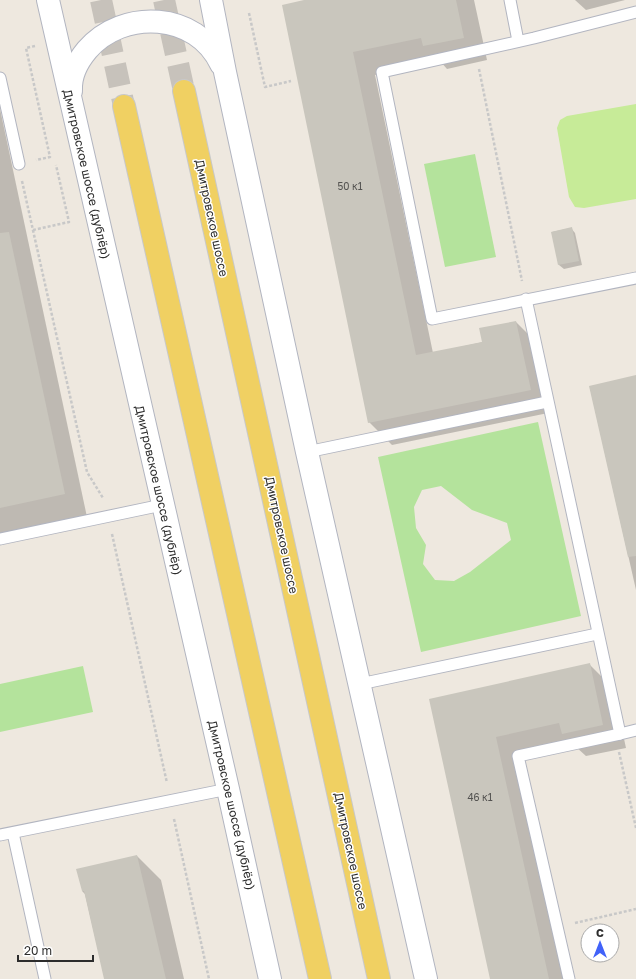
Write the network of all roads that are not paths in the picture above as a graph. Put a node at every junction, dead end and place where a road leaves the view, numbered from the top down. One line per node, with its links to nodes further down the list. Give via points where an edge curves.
1 (48, 0): 9 (main road, Дмитровское шоссе (дублёр))
2 (211, 0): 6 (main road)
3 (510, 0): 5 (lane)
4 (636, 12): 5 (lane)
5 (518, 41): 13 (lane, via 382,72 432,319)
6 (225, 72): 9 (main road, via 218,57 198,36 172,23 144,20 130,23 104,35 83,54 70,80); 15 (main road)
7 (0, 78): 11 (lane)
8 (184, 91): 28 (main road, Дмитровское шоссе)
9 (72, 103): 16 (main road, Дмитровское шоссе (дублёр))
10 (124, 106): 27 (main road)
11 (19, 164)
12 (636, 278): 13 (lane)
13 (526, 300): 14 (lane)
14 (547, 402): 15 (lane); 18 (lane)
15 (308, 452): 19 (main road)
16 (162, 505): 17 (lane); 22 (main road, Дмитровское шоссе (дублёр))
17 (0, 538)
18 (597, 634): 19 (lane); 21 (lane)
19 (360, 684): 29 (main road)
20 (636, 730): 21 (lane)
21 (617, 734): 30 (lane, via 518,756)
22 (228, 789): 23 (lane); 26 (main road, Дмитровское шоссе (дублёр))
23 (13, 833): 24 (lane); 25 (lane)
24 (0, 835)
25 (45, 979)
26 (270, 979)
27 (320, 979)
28 (379, 979)
29 (426, 979)
30 (569, 979)

